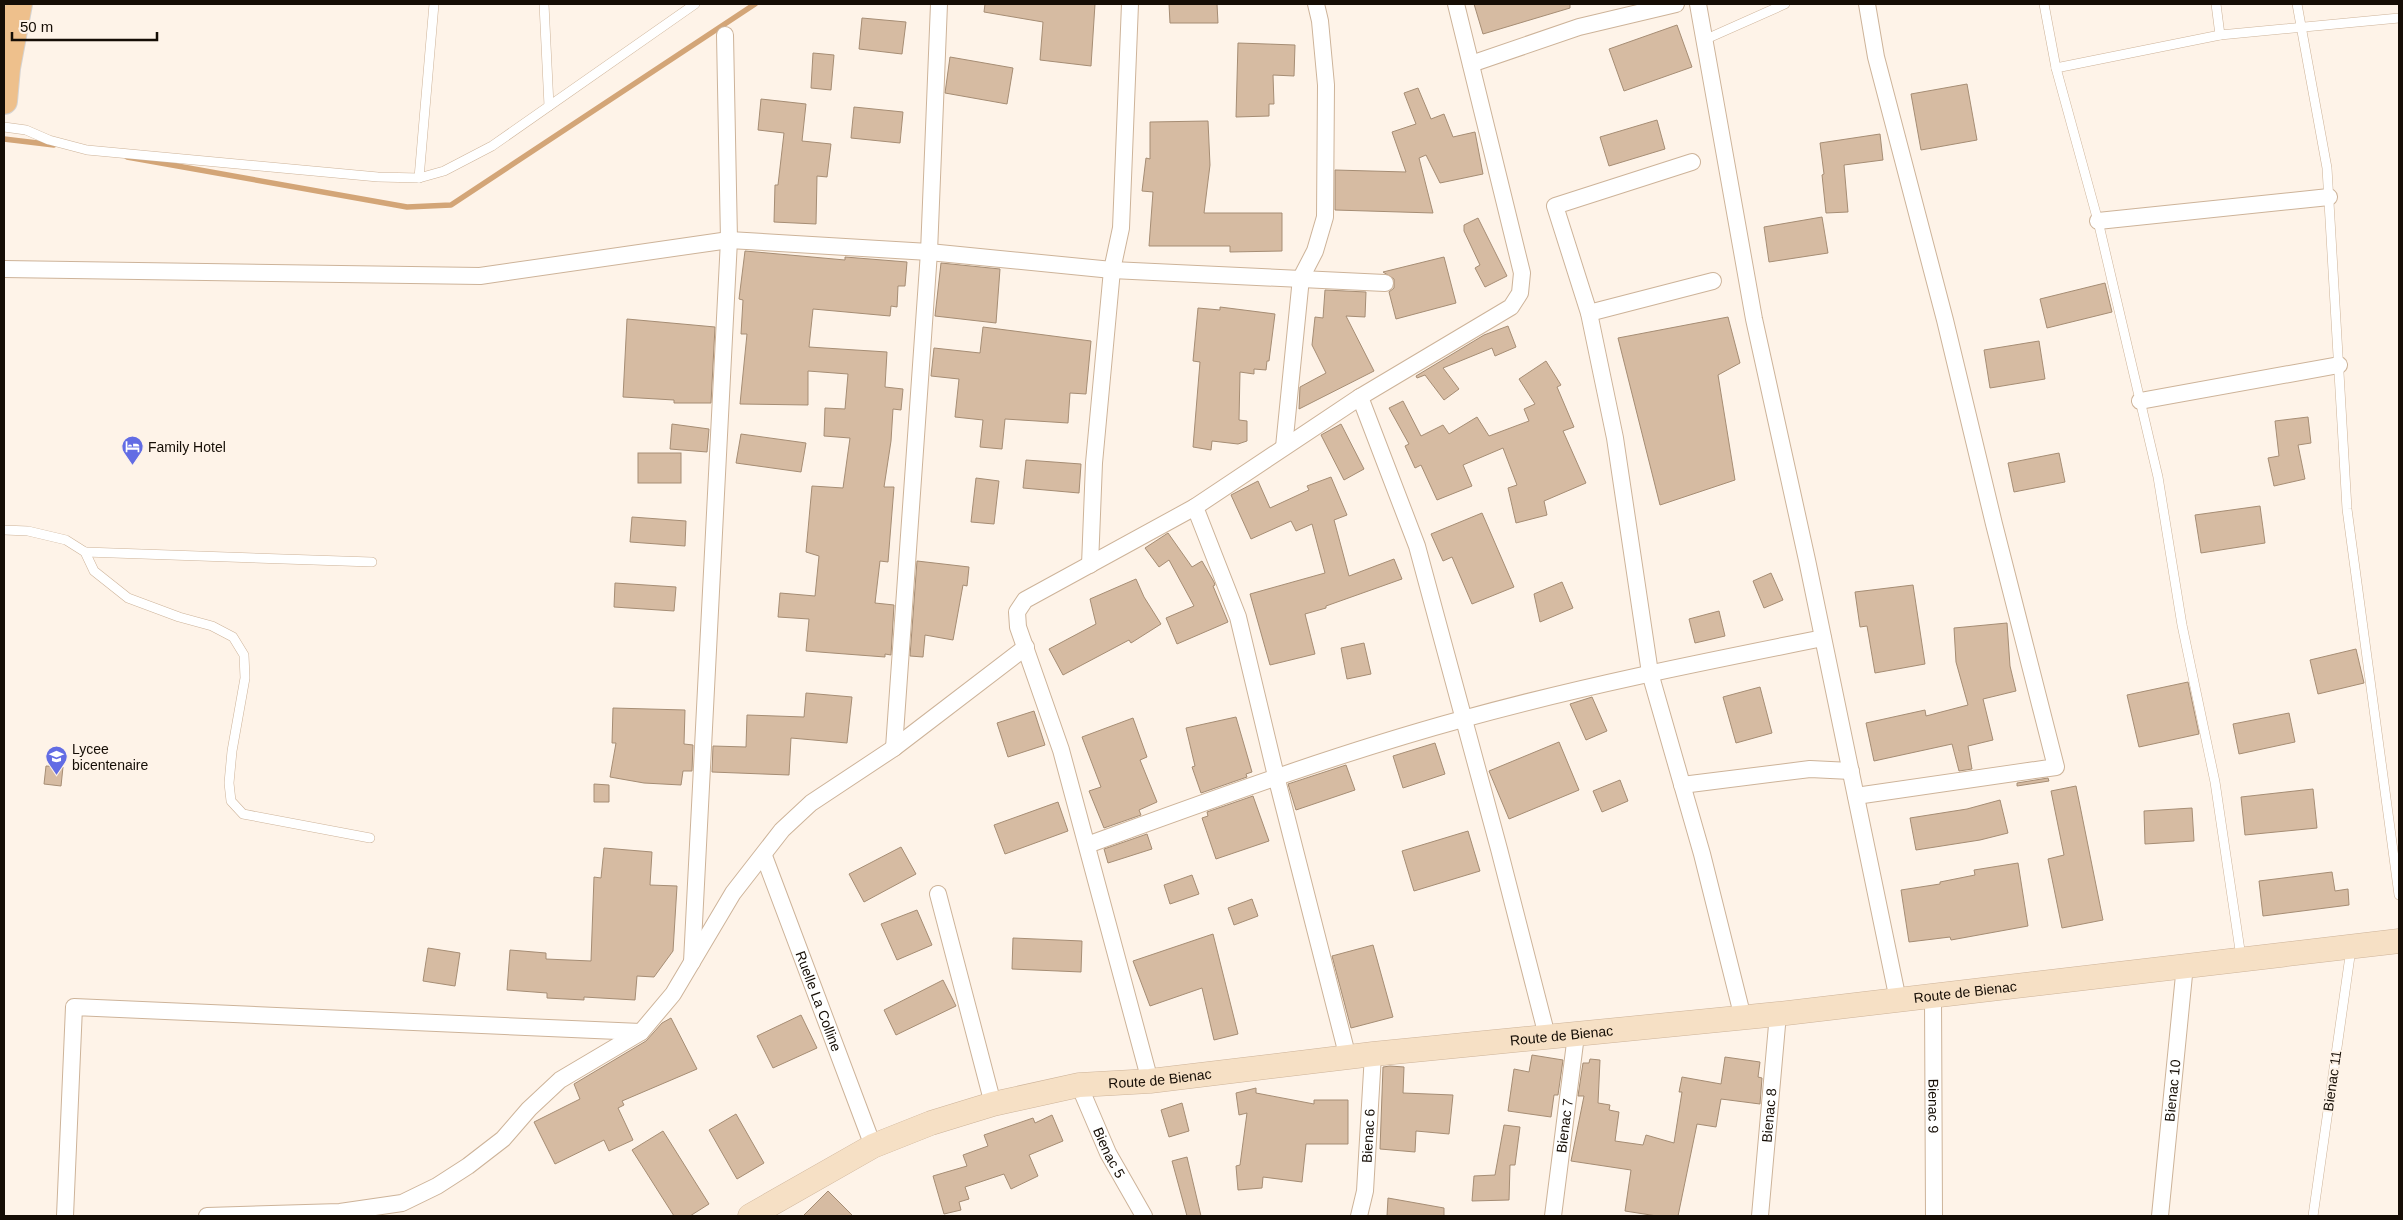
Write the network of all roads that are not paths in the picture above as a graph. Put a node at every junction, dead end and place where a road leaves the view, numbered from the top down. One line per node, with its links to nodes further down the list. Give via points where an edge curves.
1 (19, 4): 23 (main road)
2 (434, 4): 27 (lane)
3 (544, 4): 24 (lane)
4 (695, 4): 24 (lane)
5 (939, 4): 31 (street)
6 (1130, 4): 33 (street, via 1122,228)
7 (1316, 4): 34 (street, via 1326,84 1325,216 1315,251)
8 (1456, 4): 21 (street)
9 (1676, 4): 21 (street, via 1579,27)
10 (1698, 4): 20 (street)
11 (1785, 4): 20 (lane)
12 (1867, 4): 55 (street, via 1876,57 1946,320 2056,766)
13 (2044, 4): 22 (lane)
14 (2216, 4): 18 (lane)
15 (2297, 4): 17 (lane)
16 (2399, 18): 17 (lane)
17 (2300, 28): 18 (lane); 28 (lane, via 2328,168)
18 (2220, 34): 22 (lane)
19 (725, 35): 30 (street)
20 (1704, 40): 47 (street, via 1754,319)
21 (1471, 64): 39 (street, via 1522,273 1520,293 1511,307)
22 (2056, 68): 29 (lane)
23 (4, 101)
24 (549, 106): 27 (lane, via 492,146 444,171)
25 (4, 127): 27 (lane, via 26,130 87,150)
26 (1692, 162): 37 (street, via 1555,206)
27 (419, 178)
28 (2329, 197): 29 (street); 38 (lane)
29 (2098, 221): 40 (lane)
30 (729, 240): 31 (street); 32 (street, via 480,276); 64 (street)
31 (929, 252): 33 (street); 51 (street)
32 (4, 269)
33 (1112, 270): 34 (street); 46 (street, via 1094,463)
34 (1301, 278): 36 (street); 41 (street)
35 (1713, 281): 37 (street)
36 (1384, 283)
37 (1590, 313): 49 (street, via 1615,438)
38 (2339, 365): 40 (street); 60 (lane, via 2347,509)
39 (1360, 397): 41 (street); 50 (street, via 1417,546)
40 (2140, 402): 63 (lane, via 2158,477 2182,625 2215,782)
41 (1284, 447): 42 (street)
42 (1194, 507): 46 (street); 53 (street, via 1238,616)
43 (4, 530): 44 (lane, via 28,531 66,540)
44 (85, 552): 45 (lane); 56 (lane, via 94,571 128,598 212,626 233,637 244,655 245,678 230,767 231,801 243,814)
45 (372, 562)
46 (1090, 565): 48 (street, via 1025,600 1017,612 1018,627)
47 (1823, 638): 49 (street); 52 (street)
48 (1026, 647): 51 (street); 57 (street, via 1061,750)
49 (1650, 672): 50 (street); 54 (street)
50 (1462, 719): 53 (street); 72 (street)
51 (894, 748): 58 (street, via 811,803 782,830)
52 (1851, 771): 54 (street, via 1810,769); 55 (street)
53 (1276, 776): 57 (street); 74 (street)
54 (1682, 785): 69 (street)
55 (1856, 796): 67 (street)
56 (370, 838)
57 (1087, 845): 75 (street)
58 (764, 856): 64 (street, via 733,893); 78 (street, Ruelle La Colline)
59 (938, 894): 77 (street)
60 (2399, 895)
61 (2399, 940): 62 (main road, Route de Bienac)
62 (2351, 946): 63 (main road, Route de Bienac); 88 (lane, Bienac 11)
63 (2242, 959): 65 (main road, Route de Bienac)
64 (692, 964): 70 (street, via 673,994)
65 (2185, 966): 66 (main road, Route de Bienac); 87 (street, Bienac 10)
66 (1933, 996): 67 (main road, Route de Bienac); 86 (street, Bienac 9)
67 (1898, 1000): 68 (main road, Route de Bienac)
68 (1778, 1014): 69 (main road, Route de Bienac); 85 (street, Bienac 8)
69 (1743, 1018): 71 (main road, Route de Bienac)
70 (641, 1032): 79 (street, via 74,1007); 80 (street, via 560,1080 503,1139 468,1166 402,1203 340,1212)
71 (1576, 1034): 72 (main road, Route de Bienac); 84 (street, Bienac 7)
72 (1547, 1036): 73 (main road, Route de Bienac)
73 (1373, 1054): 74 (main road, Route de Bienac); 83 (street, Bienac 6, via 1365,1190)
74 (1348, 1058): 75 (main road, Route de Bienac)
75 (1150, 1081): 76 (main road, Route de Bienac)
76 (1079, 1085): 77 (main road, Route de Bienac); 82 (street, Bienac 5, via 1108,1153)
77 (993, 1104): 78 (main road, Route de Bienac, via 931,1123)
78 (873, 1146): 81 (main road, Route de Bienac)
79 (65, 1216)
80 (207, 1216)
81 (750, 1216)
82 (1144, 1216)
83 (1359, 1216)
84 (1553, 1216)
85 (1760, 1216)
86 (1934, 1216)
87 (2160, 1216)
88 (2313, 1216)

